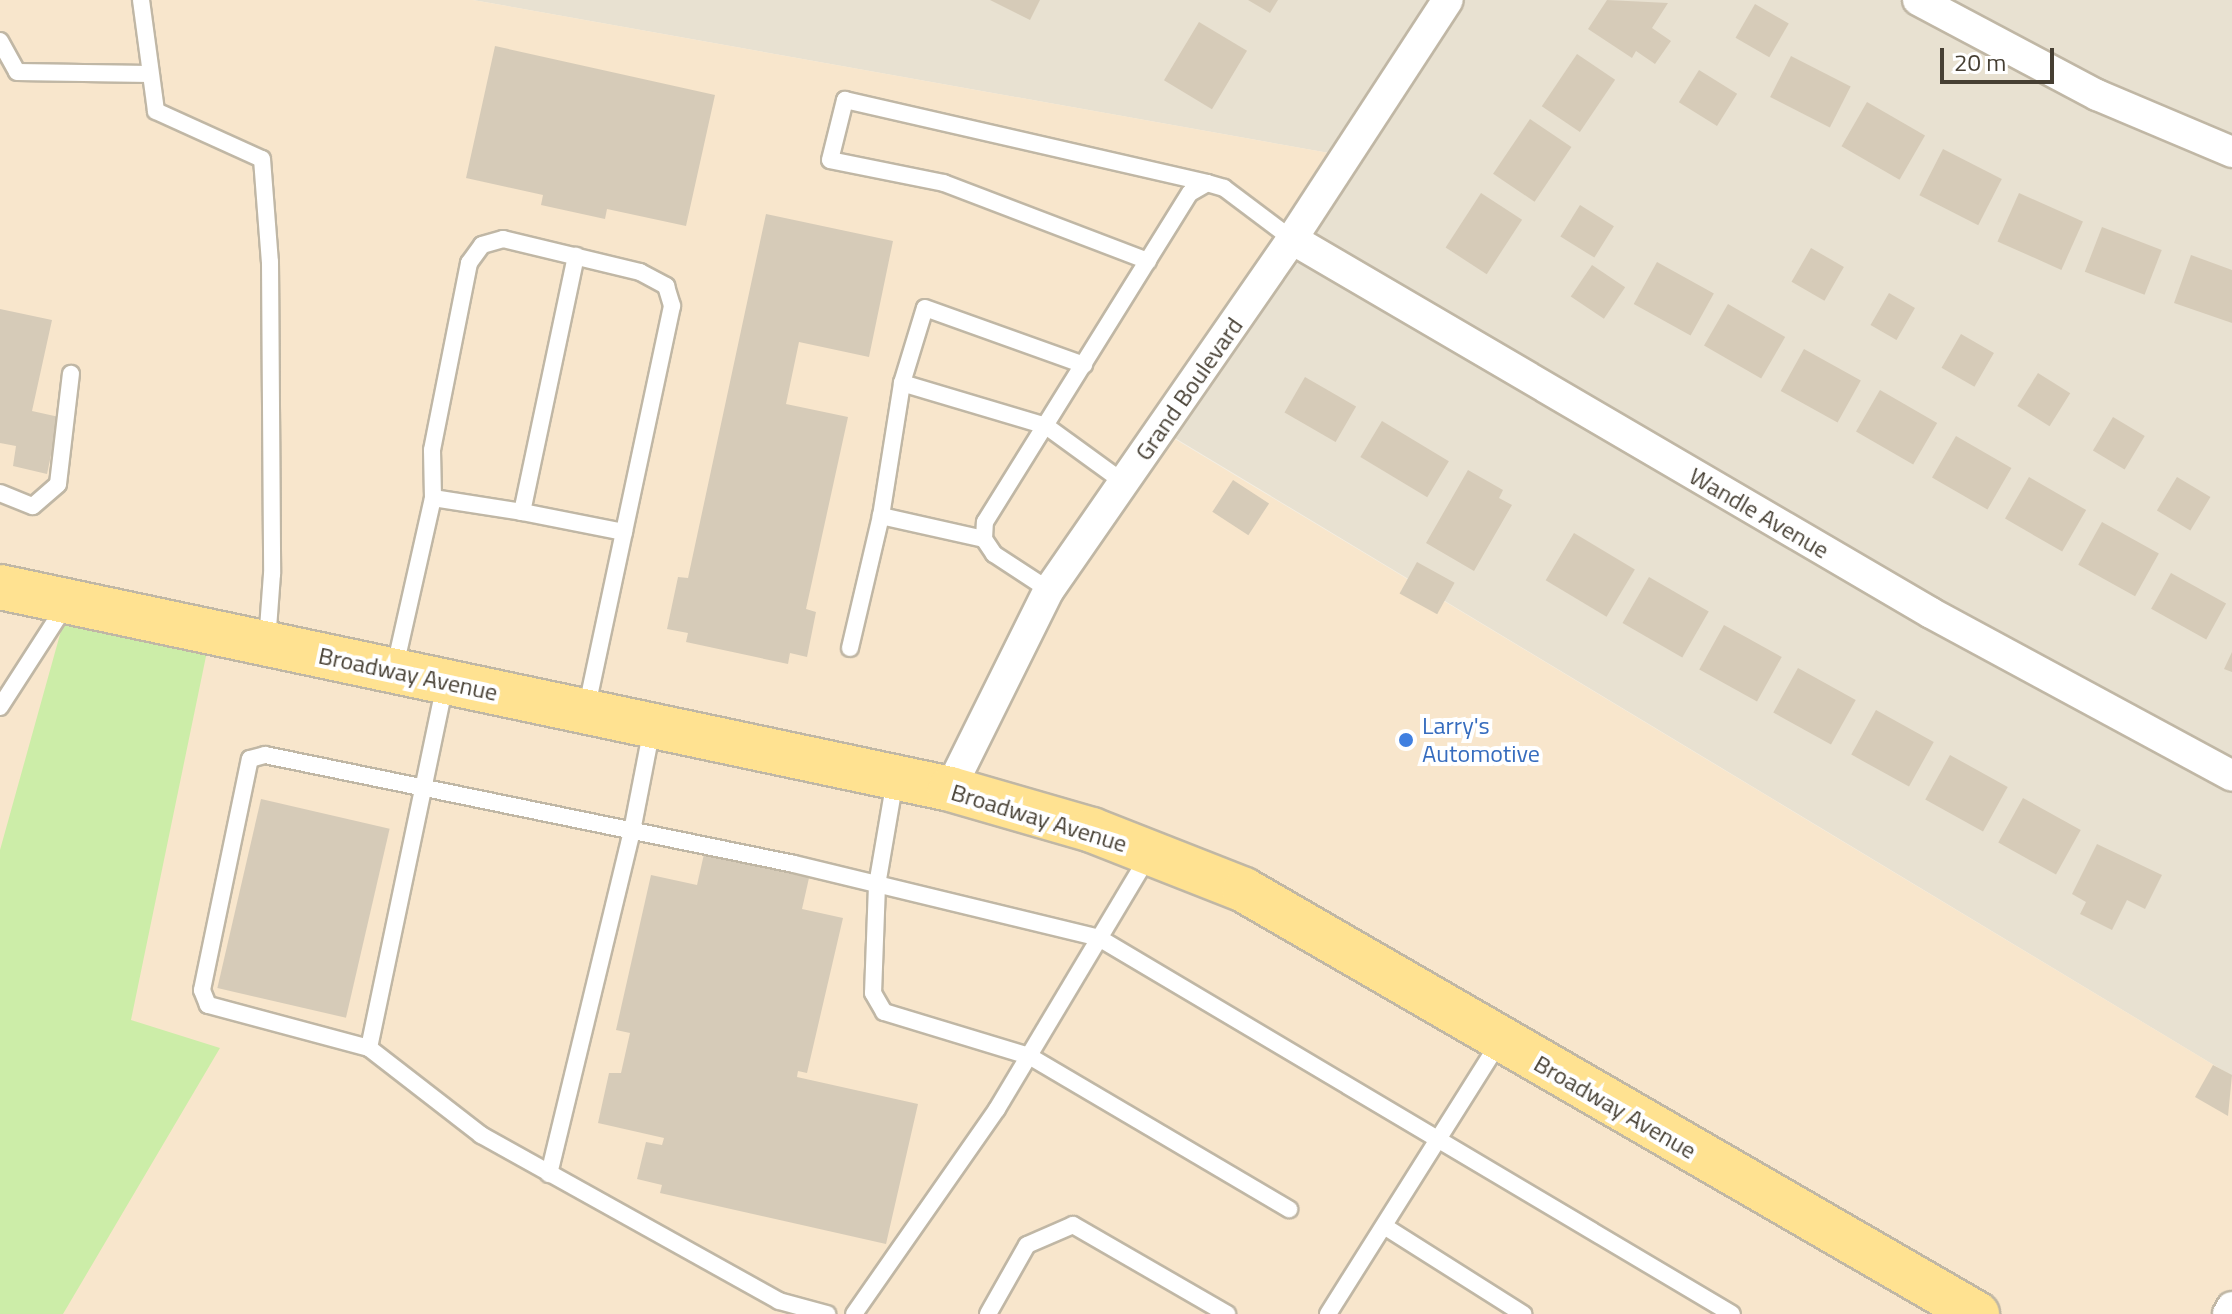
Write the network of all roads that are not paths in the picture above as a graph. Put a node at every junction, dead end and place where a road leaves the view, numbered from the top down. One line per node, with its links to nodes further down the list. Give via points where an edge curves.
1 (141, 0): 5 (lane)
2 (1448, 0): 8 (street, Grand Boulevard)
3 (1918, 0): 6 (street, via 2097,95)
4 (0, 41): 5 (lane, via 17,72)
5 (150, 74): 25 (lane, via 156,111 262,159 270,262 272,574)
6 (2232, 152)
7 (1207, 183): 8 (lane, via 1224,188); 10 (lane, via 1190,193); 10 (lane, via 845,100 830,160 944,183)
8 (1292, 239): 15 (street, Grand Boulevard); 32 (street, Wandle Avenue, via 1931,613 2162,743)
9 (576, 256): 17 (lane, via 503,239 482,245 469,263 432,450); 18 (lane); 20 (lane, via 640,272 666,286 672,306)
10 (1148, 261): 11 (lane)
11 (1084, 365): 13 (lane, via 925,308); 14 (lane)
12 (71, 374): 16 (lane, via 58,484 33,506)
13 (902, 383): 14 (lane); 19 (lane)
14 (1046, 426): 15 (lane); 21 (lane, via 985,522)
15 (1123, 482): 23 (street, Grand Boulevard)
16 (0, 493)
17 (433, 498): 18 (lane); 27 (lane)
18 (522, 512): 20 (lane)
19 (881, 516): 21 (lane); 26 (lane)
20 (624, 532): 30 (lane)
21 (984, 539): 23 (lane, via 994,554)
22 (0, 587): 24 (main road, Broadway Avenue)
23 (1049, 590): 35 (street, Grand Boulevard)
24 (69, 602): 25 (main road, Broadway Avenue); 29 (lane)
25 (267, 644): 27 (main road, Broadway Avenue)
26 (850, 648)
27 (394, 671): 28 (main road, Broadway Avenue)
28 (446, 682): 30 (main road, Broadway Avenue); 34 (lane)
29 (0, 707)
30 (585, 712): 31 (main road, Broadway Avenue)
31 (652, 726): 33 (main road, Broadway Avenue); 36 (lane)
32 (2232, 776)
33 (895, 778): 35 (main road, Broadway Avenue); 38 (lane)
34 (424, 788): 36 (lane); 41 (lane); 41 (lane, via 265,755 250,759 202,990 205,998 208,1005)
35 (950, 789): 37 (main road, Broadway Avenue, via 1092,830)
36 (632, 831): 38 (lane); 44 (lane)
37 (1150, 853): 39 (lane); 40 (main road, Broadway Avenue, via 1244,890)
38 (877, 885): 39 (lane); 42 (lane, via 873,993 884,1012)
39 (1099, 938): 42 (lane); 43 (lane)
40 (1500, 1041): 43 (lane); 55 (main road, Broadway Avenue)
41 (369, 1048): 44 (lane, via 481,1135)
42 (1029, 1056): 45 (lane); 49 (lane)
43 (1437, 1143): 46 (lane); 54 (lane)
44 (549, 1174): 48 (lane, via 779,1301)
45 (1289, 1209)
46 (1384, 1226): 52 (lane); 53 (lane)
47 (2232, 1307): 56 (street)
48 (827, 1314)
49 (854, 1314)
50 (988, 1314): 51 (lane, via 1027,1245 1073,1225)
51 (1227, 1314)
52 (1328, 1314)
53 (1523, 1314)
54 (1732, 1314)
55 (1977, 1314)
56 (2228, 1314)

